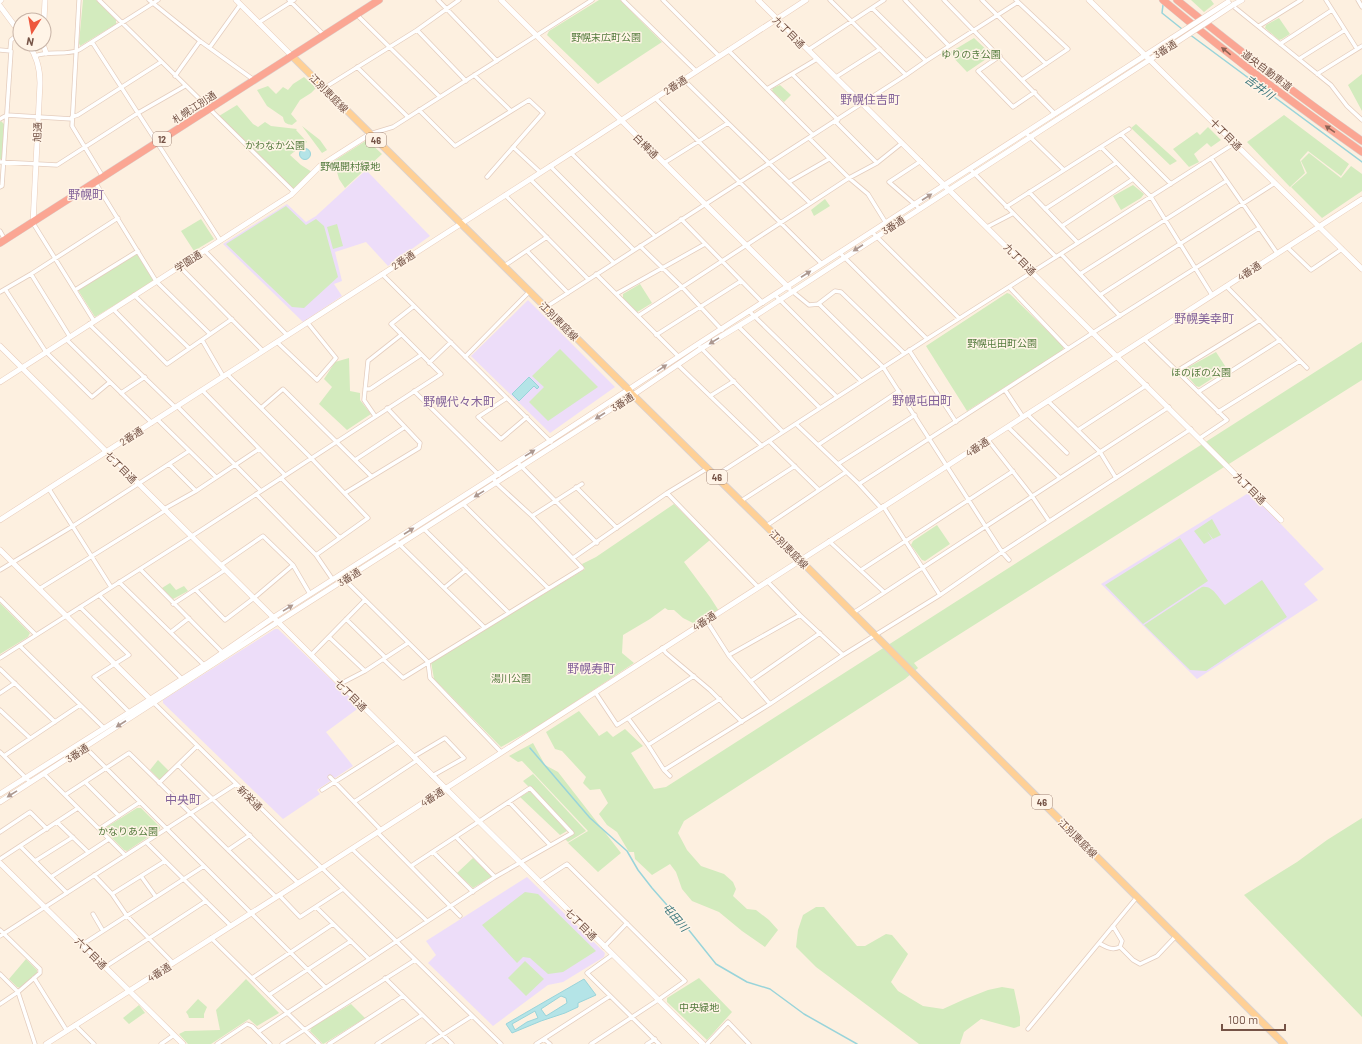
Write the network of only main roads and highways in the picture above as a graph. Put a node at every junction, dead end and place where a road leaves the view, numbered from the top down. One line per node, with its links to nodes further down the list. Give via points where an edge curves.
1 (379, 0): 4 (highway, 札幌江別通 / 12)
2 (1163, 0): 6 (highway, 道央自動車道, one-way to 2, via 1241,63)
3 (1177, 0): 5 (highway, 道央自動車道, via 1246,56)
4 (292, 56): 7 (highway, 札幌江別通 / 12); 8 (main road, 江別恵庭線 / 46)
5 (1362, 141)
6 (1362, 152)
7 (3, 241)
8 (1284, 1044)

